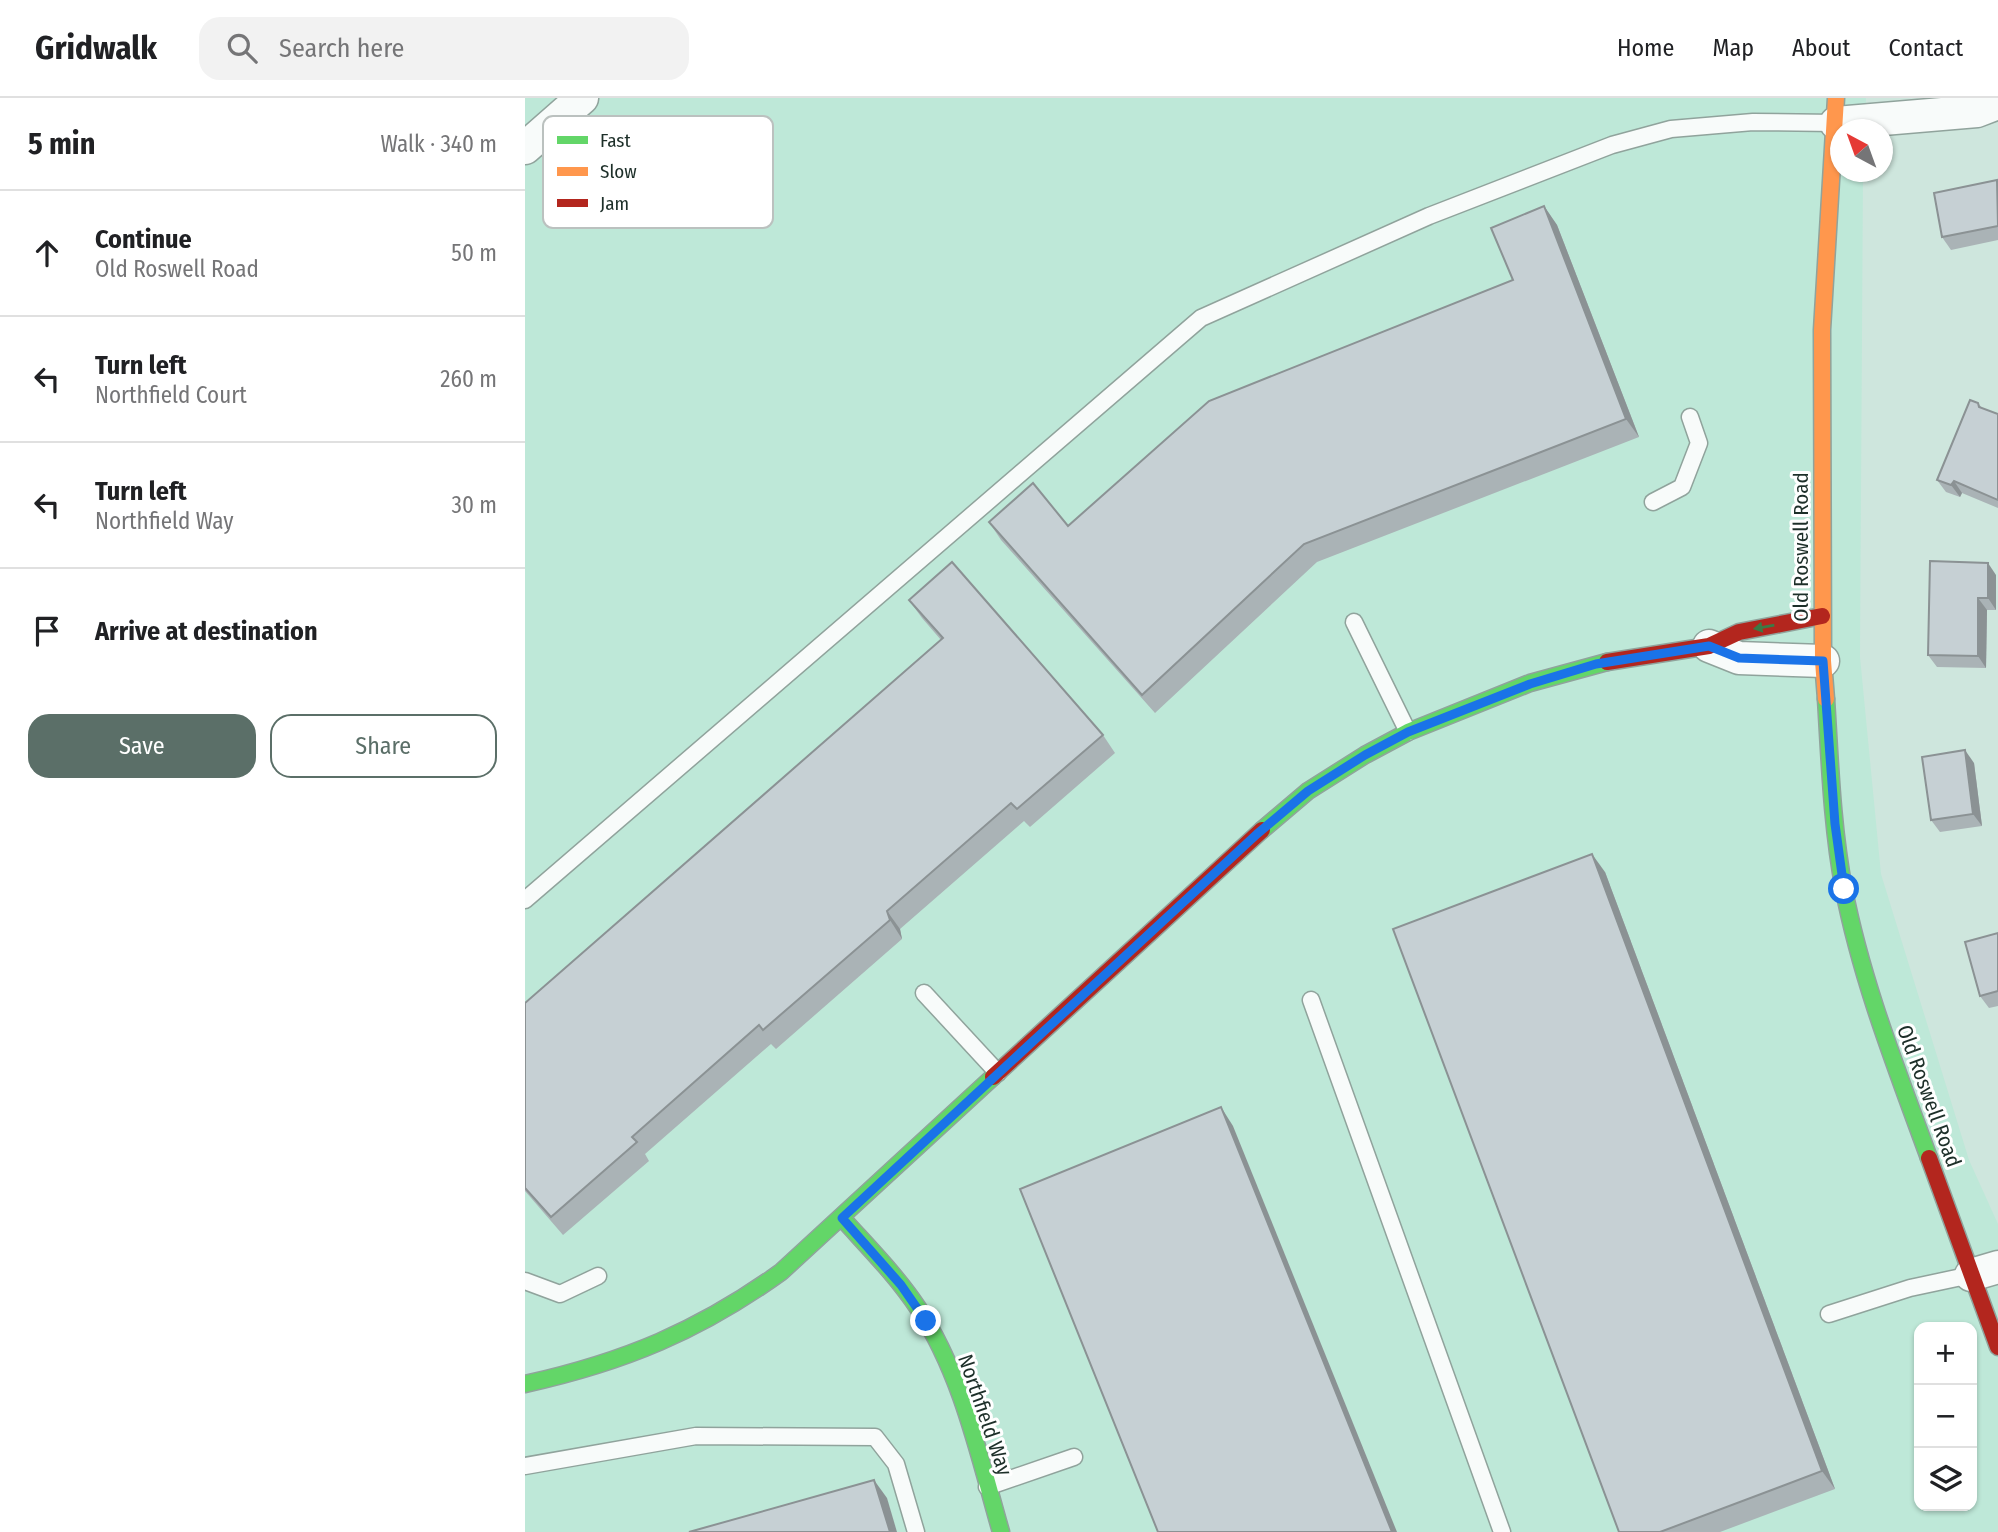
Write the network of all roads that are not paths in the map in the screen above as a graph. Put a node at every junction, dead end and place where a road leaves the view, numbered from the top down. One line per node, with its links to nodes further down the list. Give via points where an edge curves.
1 (578, 99): 4 (street)
2 (1998, 103): 3 (street, via 1977,111)
3 (1836, 110): 9 (street, Old Roswell Road, via 1822,330); 14 (lane, via 1671,129 1612,145 1429,216 1201,318)
4 (560, 116)
5 (543, 131): 6 (street)
6 (525, 148)
7 (1690, 417): 8 (lane, via 1699,443 1682,487)
8 (1653, 502)
9 (1822, 616): 11 (street, one-way to 11, via 1739,632); 12 (street, Old Roswell Road)
10 (1353, 622): 13 (lane)
11 (1709, 646): 12 (street, via 1739,658); 13 (street, via 1596,664 1530,684)
12 (1823, 661): 19 (street, Old Roswell Road, via 1835,824 1857,947 1884,1034)
13 (1408, 732): 17 (street, via 1308,791)
14 (525, 900)
15 (924, 993): 17 (lane)
16 (1311, 1000): 30 (lane)
17 (998, 1073): 18 (street)
18 (842, 1218): 24 (street, via 781,1272 682,1334 606,1362); 27 (street, Northfield Way, via 926,1321 964,1407)
19 (1984, 1271): 22 (lane); 23 (street, Old Roswell Road)
20 (598, 1276): 21 (lane, via 560,1294)
21 (525, 1281)
22 (1829, 1314)
23 (1998, 1347)
24 (525, 1384)
25 (1074, 1457): 27 (lane)
26 (525, 1466): 28 (lane, via 696,1436 875,1437 896,1465)
27 (987, 1487): 29 (street, Northfield Way)
28 (916, 1532)
29 (1001, 1532)
30 (1502, 1532)

